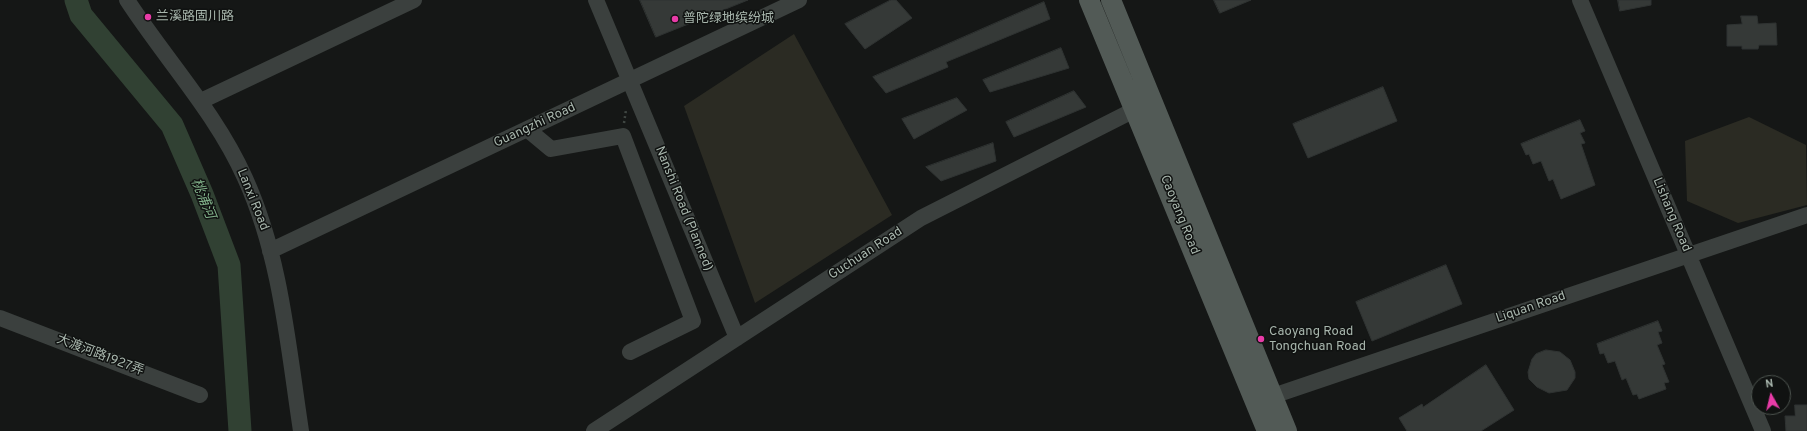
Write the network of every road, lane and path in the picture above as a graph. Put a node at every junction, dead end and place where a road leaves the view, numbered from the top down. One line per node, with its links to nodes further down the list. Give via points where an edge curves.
1 (127, 0): 9 (street, Lanxi Road)
2 (414, 0): 9 (street)
3 (596, 0): 8 (street, Nanshi Road (Planned))
4 (799, 0): 8 (street, Guangzhi Road)
5 (1089, 0): 10 (main road, Caoyang Road)
6 (1111, 0): 10 (main road, Caoyang Road)
7 (1580, 0): 14 (street, Lishang Road)
8 (630, 80): 11 (street, Guangzhi Road); 16 (street, Nanshi Road (Planned))
9 (201, 102): 13 (street, Lanxi Road, via 245,178)
10 (1143, 105): 16 (street, Guchuan Road, via 921,218); 19 (main road, Caoyang Road)
11 (527, 129): 13 (street, Guangzhi Road); 17 (street, via 551,149 623,136 693,321)
12 (1807, 215): 14 (street, Liquan Road)
13 (270, 251): 20 (street, Lanxi Road, via 278,284)
14 (1688, 255): 19 (street, Liquan Road); 24 (street, Lishang Road)
15 (0, 318): 18 (street, 大渡河路1927弄)
16 (736, 338): 21 (street, Guchuan Road)
17 (630, 352)
18 (200, 395)
19 (1264, 399): 22 (main road, Caoyang Road); 23 (main road, Caoyang Road)
20 (301, 431)
21 (594, 431)
22 (1267, 431)
23 (1287, 431)
24 (1763, 431)

